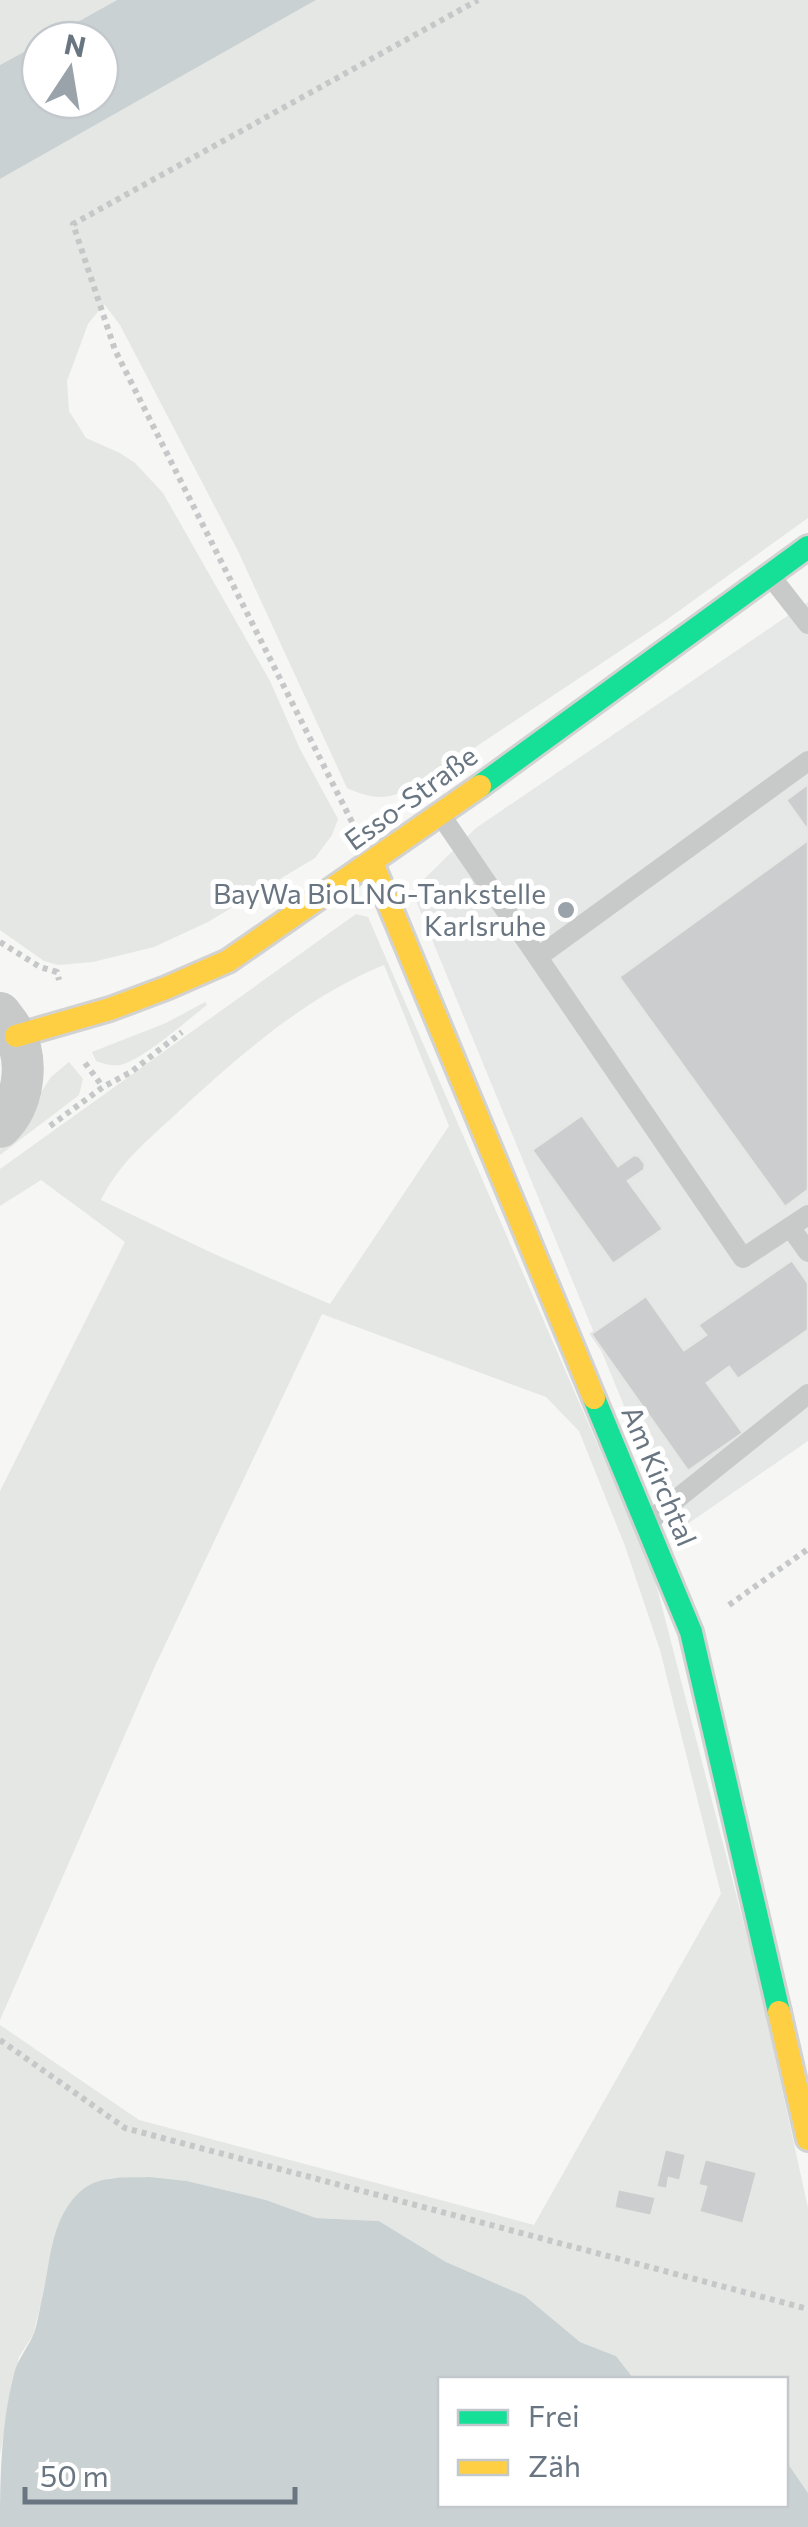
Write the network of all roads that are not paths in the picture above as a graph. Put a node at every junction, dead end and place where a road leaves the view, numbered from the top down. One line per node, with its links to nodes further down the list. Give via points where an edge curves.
1 (808, 547): 2 (street, Esso-Straße)
2 (770, 574): 3 (lane); 5 (street, Esso-Straße)
3 (808, 624)
4 (808, 761): 7 (lane)
5 (441, 815): 6 (street, Esso-Straße); 7 (lane)
6 (372, 863): 8 (street, Esso-Straße, via 210,971 69,1024); 13 (street, Am Kirchtal)
7 (538, 957): 10 (lane, via 743,1258)
8 (8, 1024): 9 (street, via 23,1065 20,1094)
9 (0, 1127)
10 (799, 1221): 11 (lane)
11 (808, 1252)
12 (808, 1394): 13 (lane)
13 (646, 1523): 14 (street, Am Kirchtal, via 691,1632)
14 (808, 2138)

